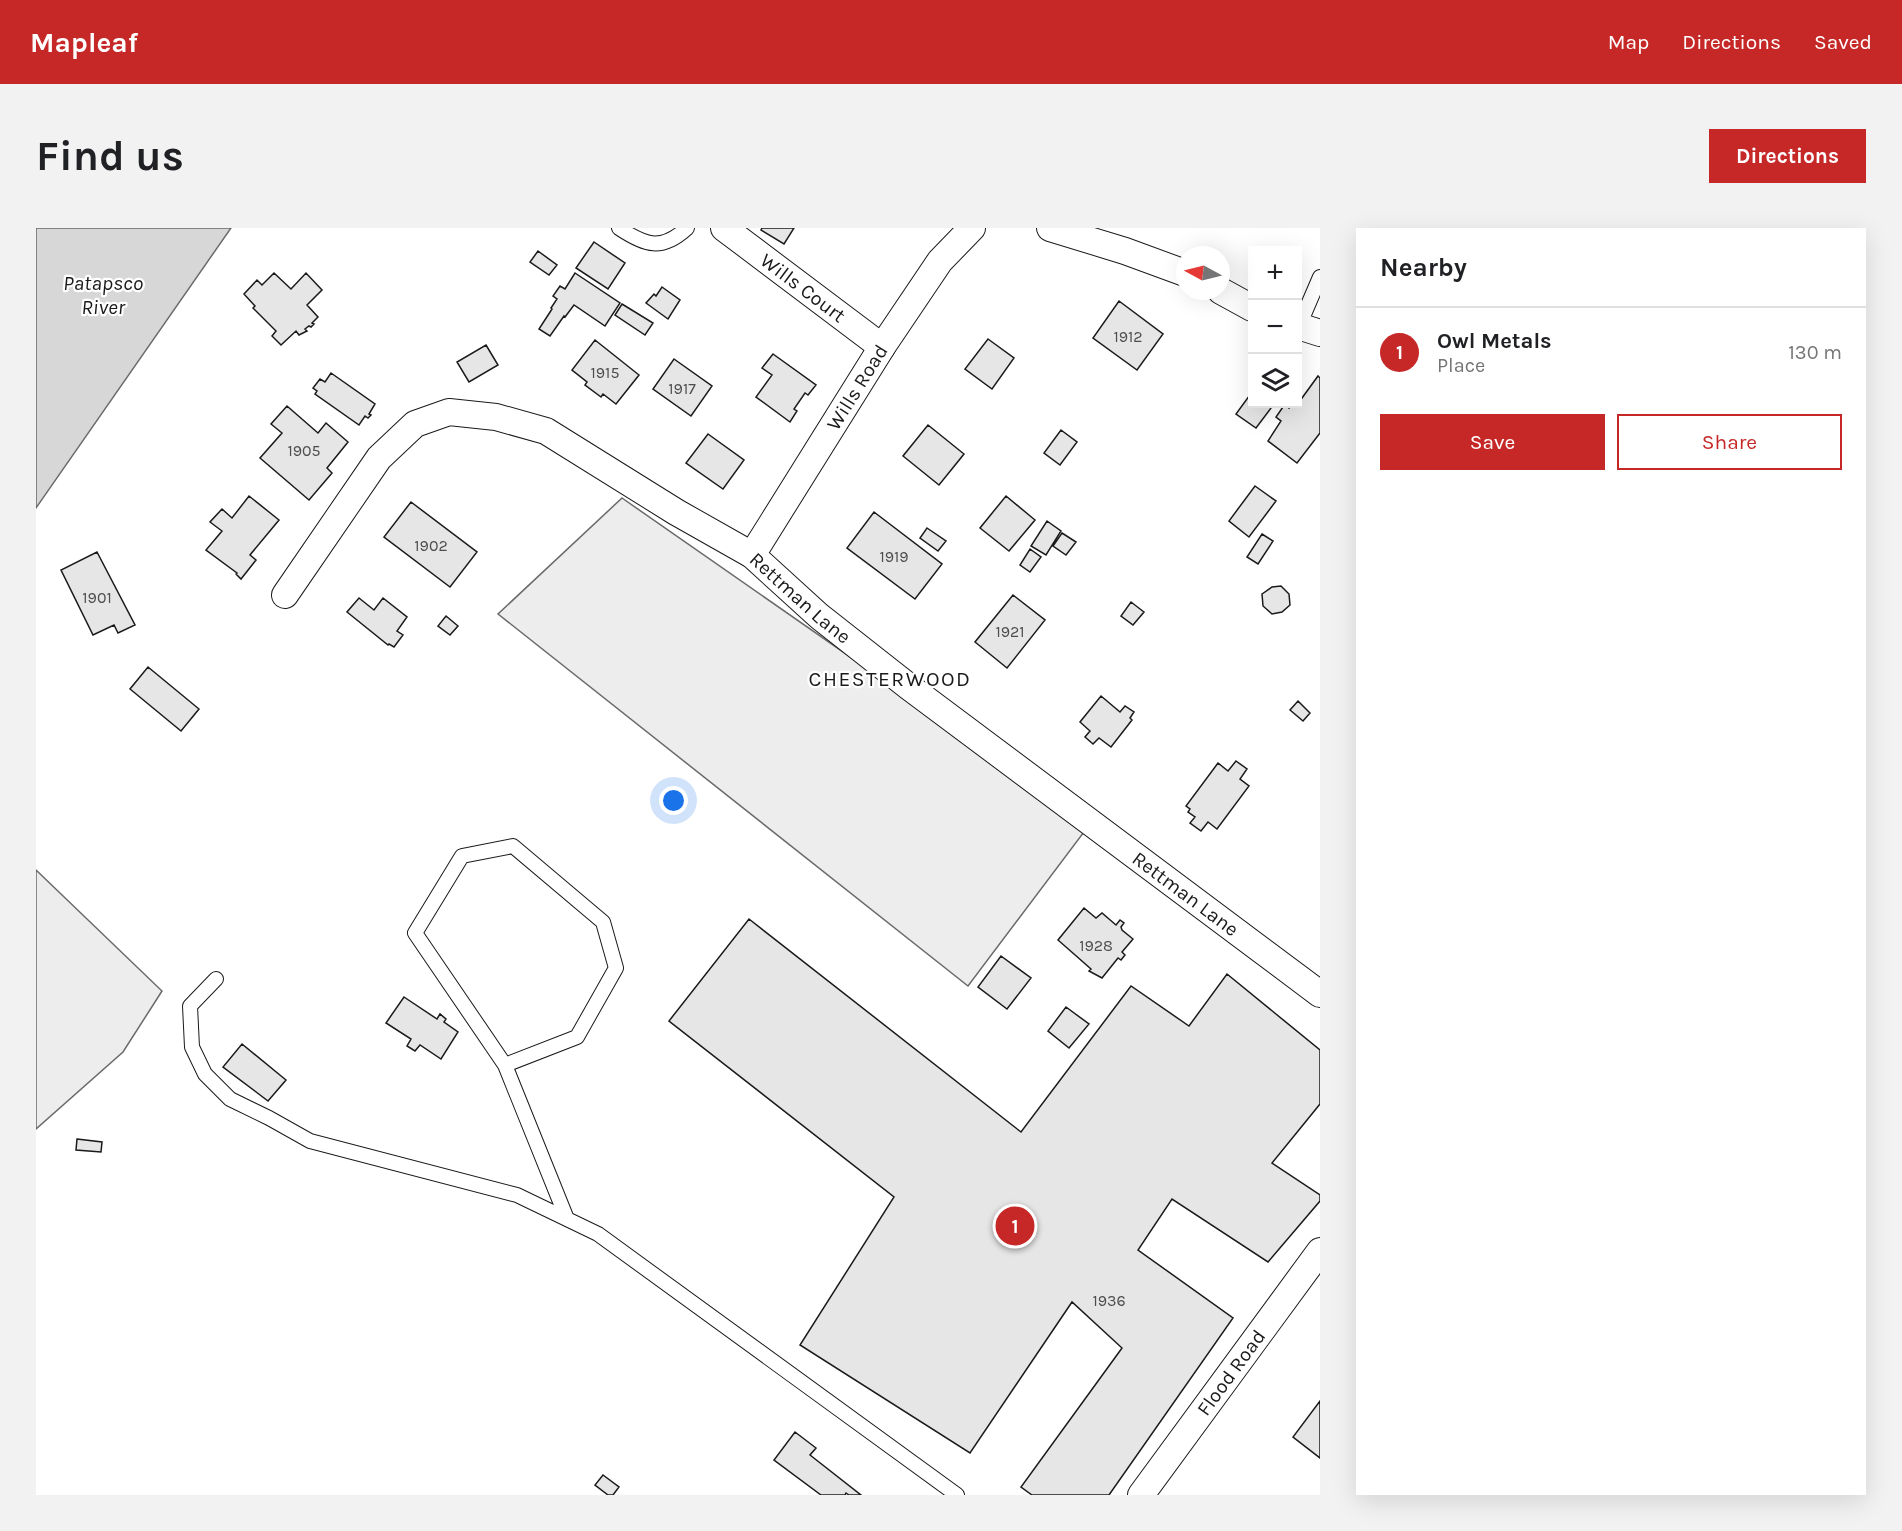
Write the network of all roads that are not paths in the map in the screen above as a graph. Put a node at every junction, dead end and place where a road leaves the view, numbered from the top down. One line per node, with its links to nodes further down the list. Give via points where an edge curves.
1 (619, 228): 2 (lane, via 644,242 661,244 675,239)
2 (687, 228)
3 (724, 228): 11 (street, Wills Court)
4 (972, 228): 11 (street, Wills Road, via 940,261)
5 (1050, 228): 6 (street)
6 (1176, 270)
7 (1320, 277): 10 (lane)
8 (1230, 296): 9 (street)
9 (1248, 306)
10 (1305, 328)
11 (882, 347): 12 (street, Wills Road)
12 (752, 555): 13 (street, Rettman Lane, via 546,431 496,417 449,412 415,424 379,458); 15 (street, Rettman Lane, via 819,616 908,686)
13 (285, 595)
14 (216, 979): 17 (lane, via 190,1006 192,1047 205,1074 230,1099 310,1141 517,1195)
15 (1320, 994)
16 (505, 1065): 16 (lane, via 415,933 462,856 513,846 603,922 616,969 577,1037); 17 (lane)
17 (567, 1219): 19 (lane, via 598,1234)
18 (1320, 1251): 20 (street, Flood Road)
19 (957, 1495)
20 (1141, 1495)

